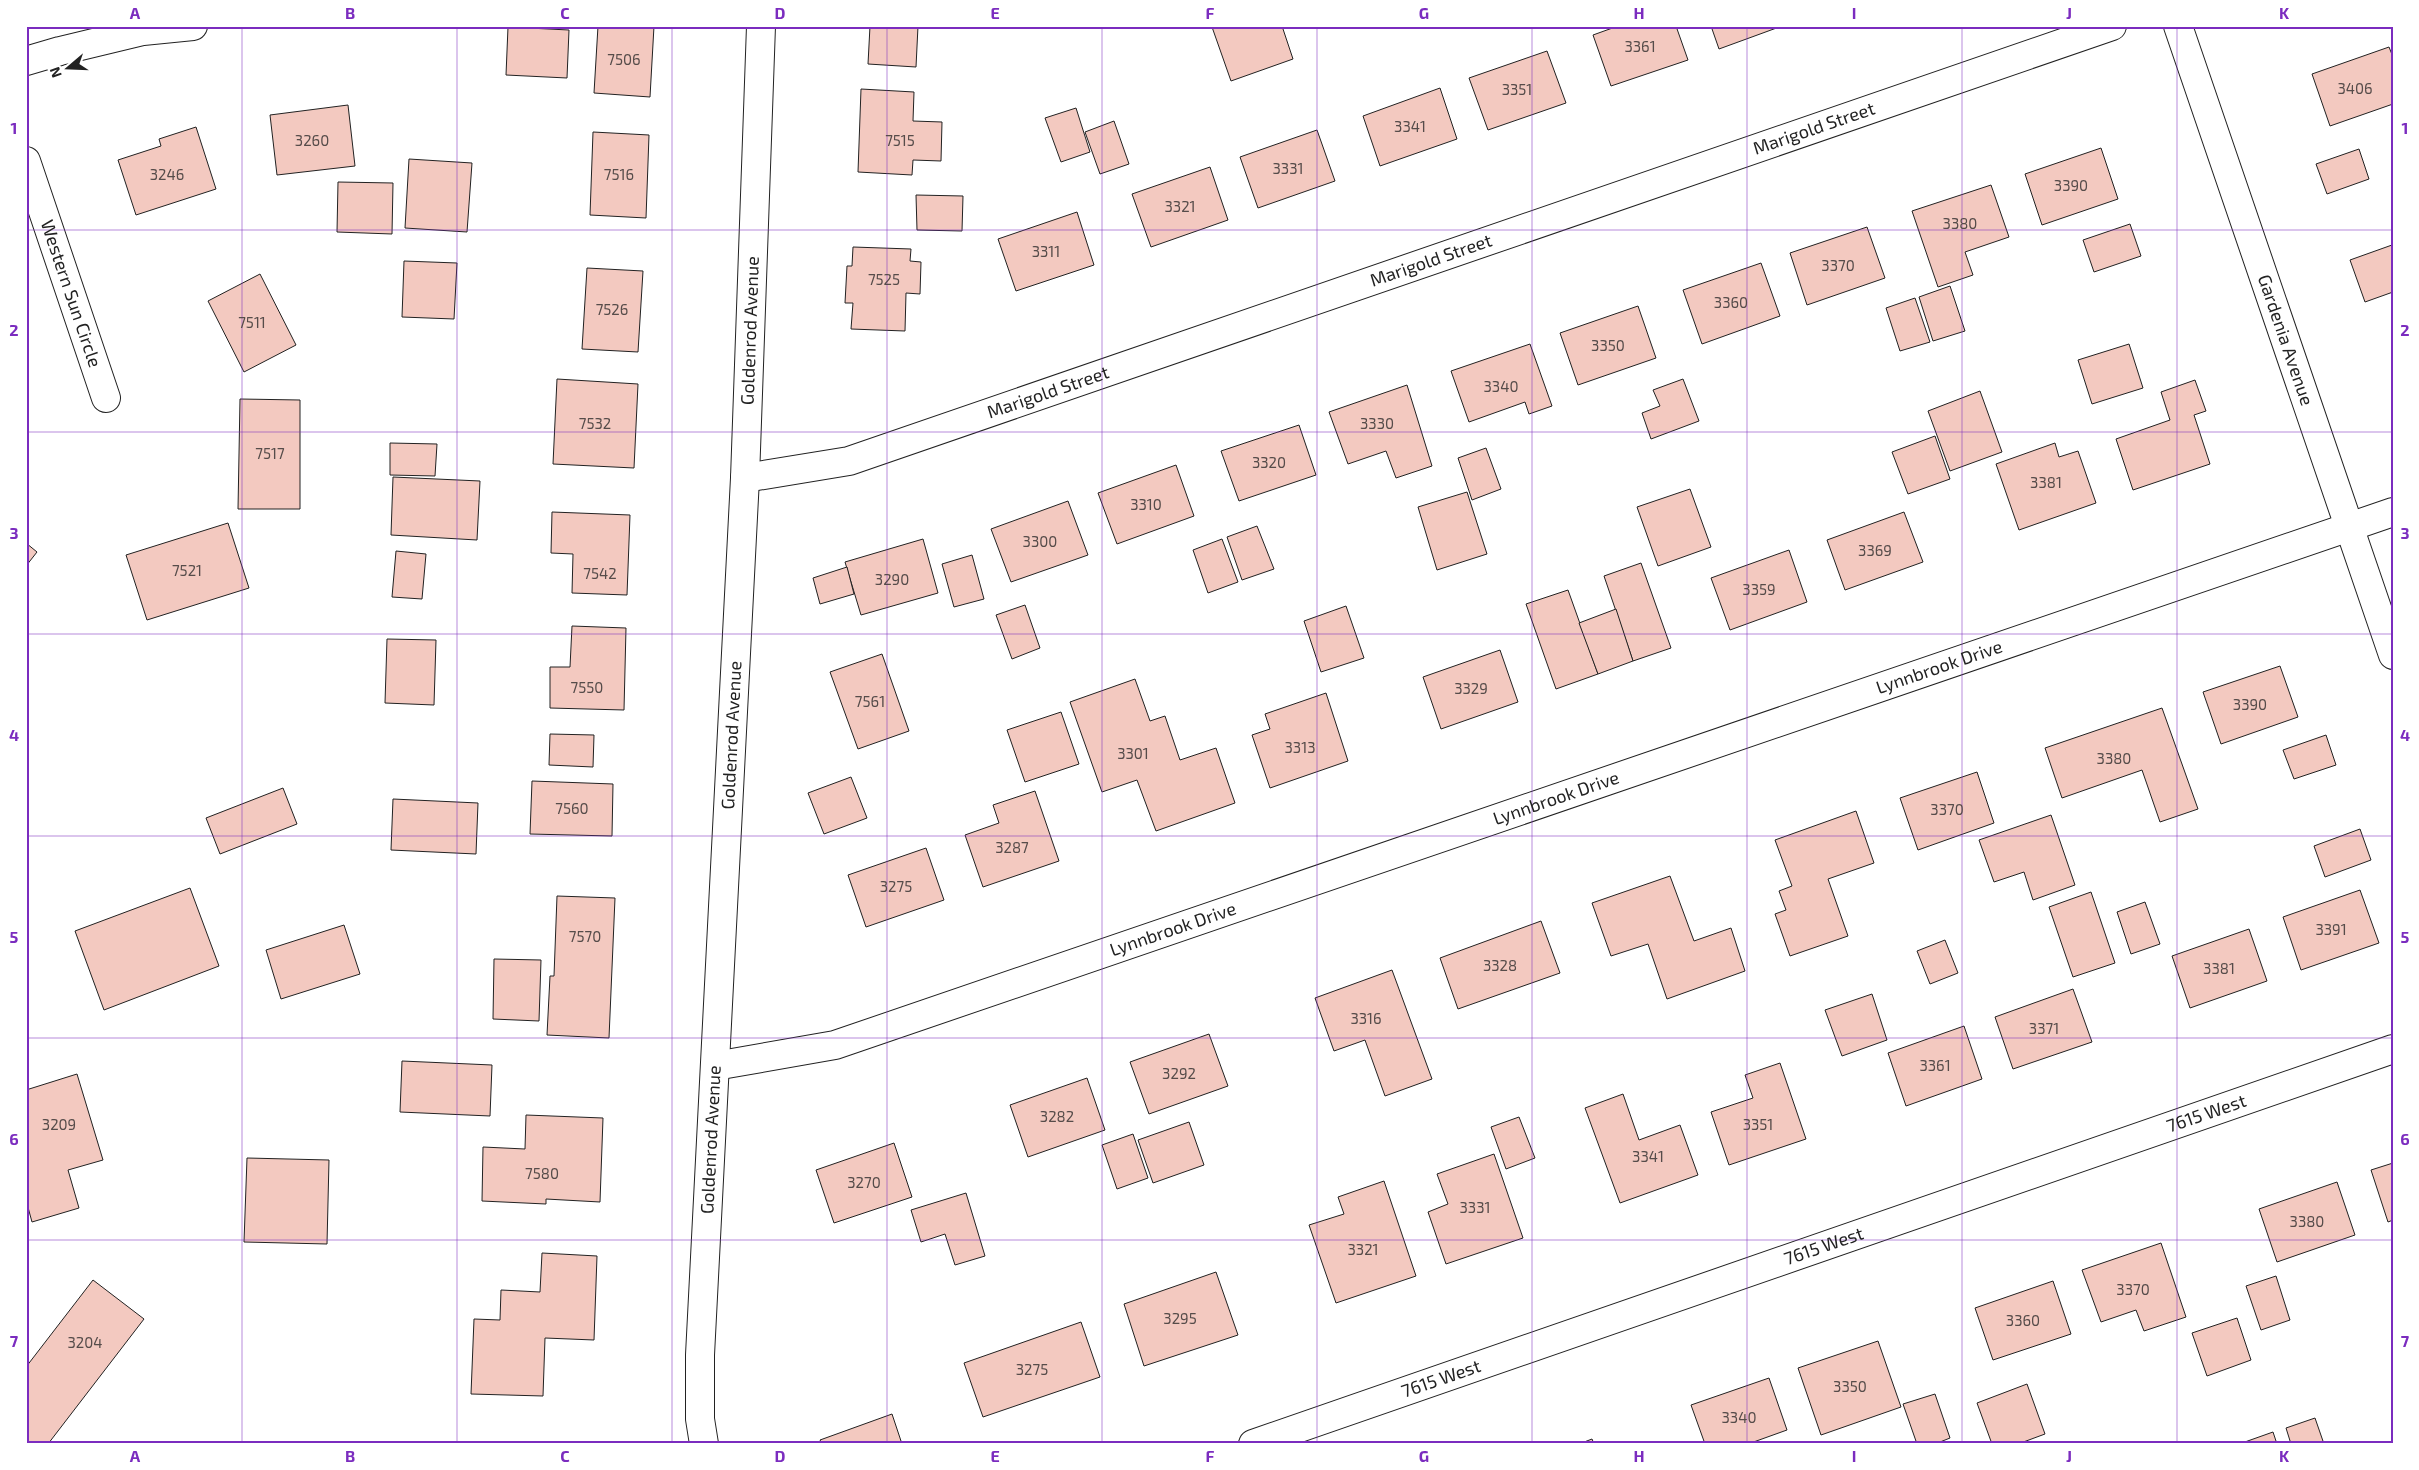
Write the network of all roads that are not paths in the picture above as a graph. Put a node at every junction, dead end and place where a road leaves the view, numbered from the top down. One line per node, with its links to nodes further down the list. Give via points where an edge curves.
1 (193, 26): 5 (street, via 143,30)
2 (761, 26): 8 (street, Goldenrod Avenue)
3 (2112, 26): 8 (street, Marigold Street, via 849,461)
4 (2178, 26): 10 (street, Gardenia Avenue)
5 (26, 61)
6 (26, 161): 7 (street, Western Sun Circle)
7 (106, 398)
8 (745, 478): 13 (street, Goldenrod Avenue)
9 (2393, 512): 10 (street, Lynnbrook Drive)
10 (2349, 527): 11 (street, Gardenia Avenue); 13 (street, Lynnbrook Drive, via 835,1045)
11 (2393, 655)
12 (2393, 1048): 15 (street, 7615 West)
13 (715, 1066): 14 (street, Goldenrod Avenue, via 700,1355 700,1419)
14 (704, 1444)
15 (1253, 1444)

